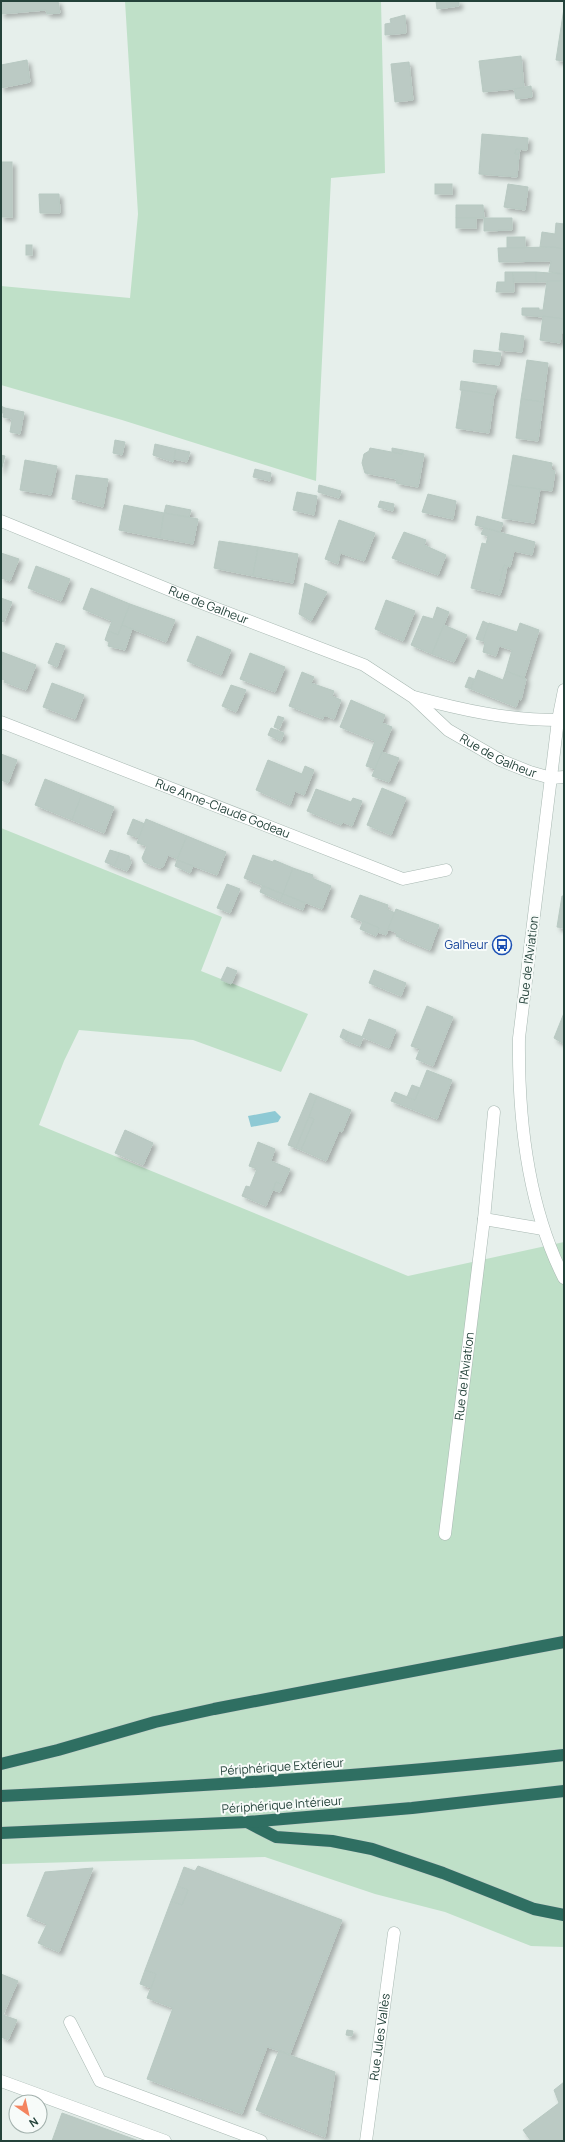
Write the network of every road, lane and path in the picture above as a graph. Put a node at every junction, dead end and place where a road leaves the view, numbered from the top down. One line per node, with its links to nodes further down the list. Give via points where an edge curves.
1 (1, 521): 3 (street, Rue de Galheur, via 199,602 364,665)
2 (564, 690): 5 (street, Rue de l'Aviation)
3 (413, 697): 5 (street, Rue de Galheur, via 462,710 515,719); 7 (street, Rue de Galheur, via 448,730 500,760)
4 (1, 722): 8 (street, Rue Anne-Claude Godeau, via 403,879)
5 (561, 722): 7 (street, Rue de l'Aviation)
6 (564, 777): 7 (street)
7 (551, 778): 11 (street, Rue de l'Aviation, via 519,1038 518,1079 528,1161)
8 (446, 870)
9 (494, 1112): 10 (street, Rue de l'Aviation)
10 (484, 1219): 11 (street); 13 (street, Rue de l'Aviation)
11 (543, 1229): 12 (street, Rue de l'Aviation)
12 (564, 1278)
13 (445, 1534)
14 (564, 1642): 16 (highway, via 214,1709 155,1722)
15 (564, 1755): 18 (highway, Périphérique Extérieur, via 240,1784)
16 (1, 1764)
17 (564, 1791): 19 (highway, Périphérique Intérieur, via 412,1808)
18 (1, 1796)
19 (247, 1822): 20 (highway, Périphérique Intérieur); 21 (highway, via 276,1837 332,1841 372,1849 534,1909)
20 (1, 1833)
21 (564, 1915)
22 (394, 1933): 27 (street, Rue Jules Vallès)
23 (70, 2022): 26 (street, via 100,2081)
24 (1, 2081): 25 (street)
25 (165, 2141)
26 (261, 2141)
27 (366, 2141)

